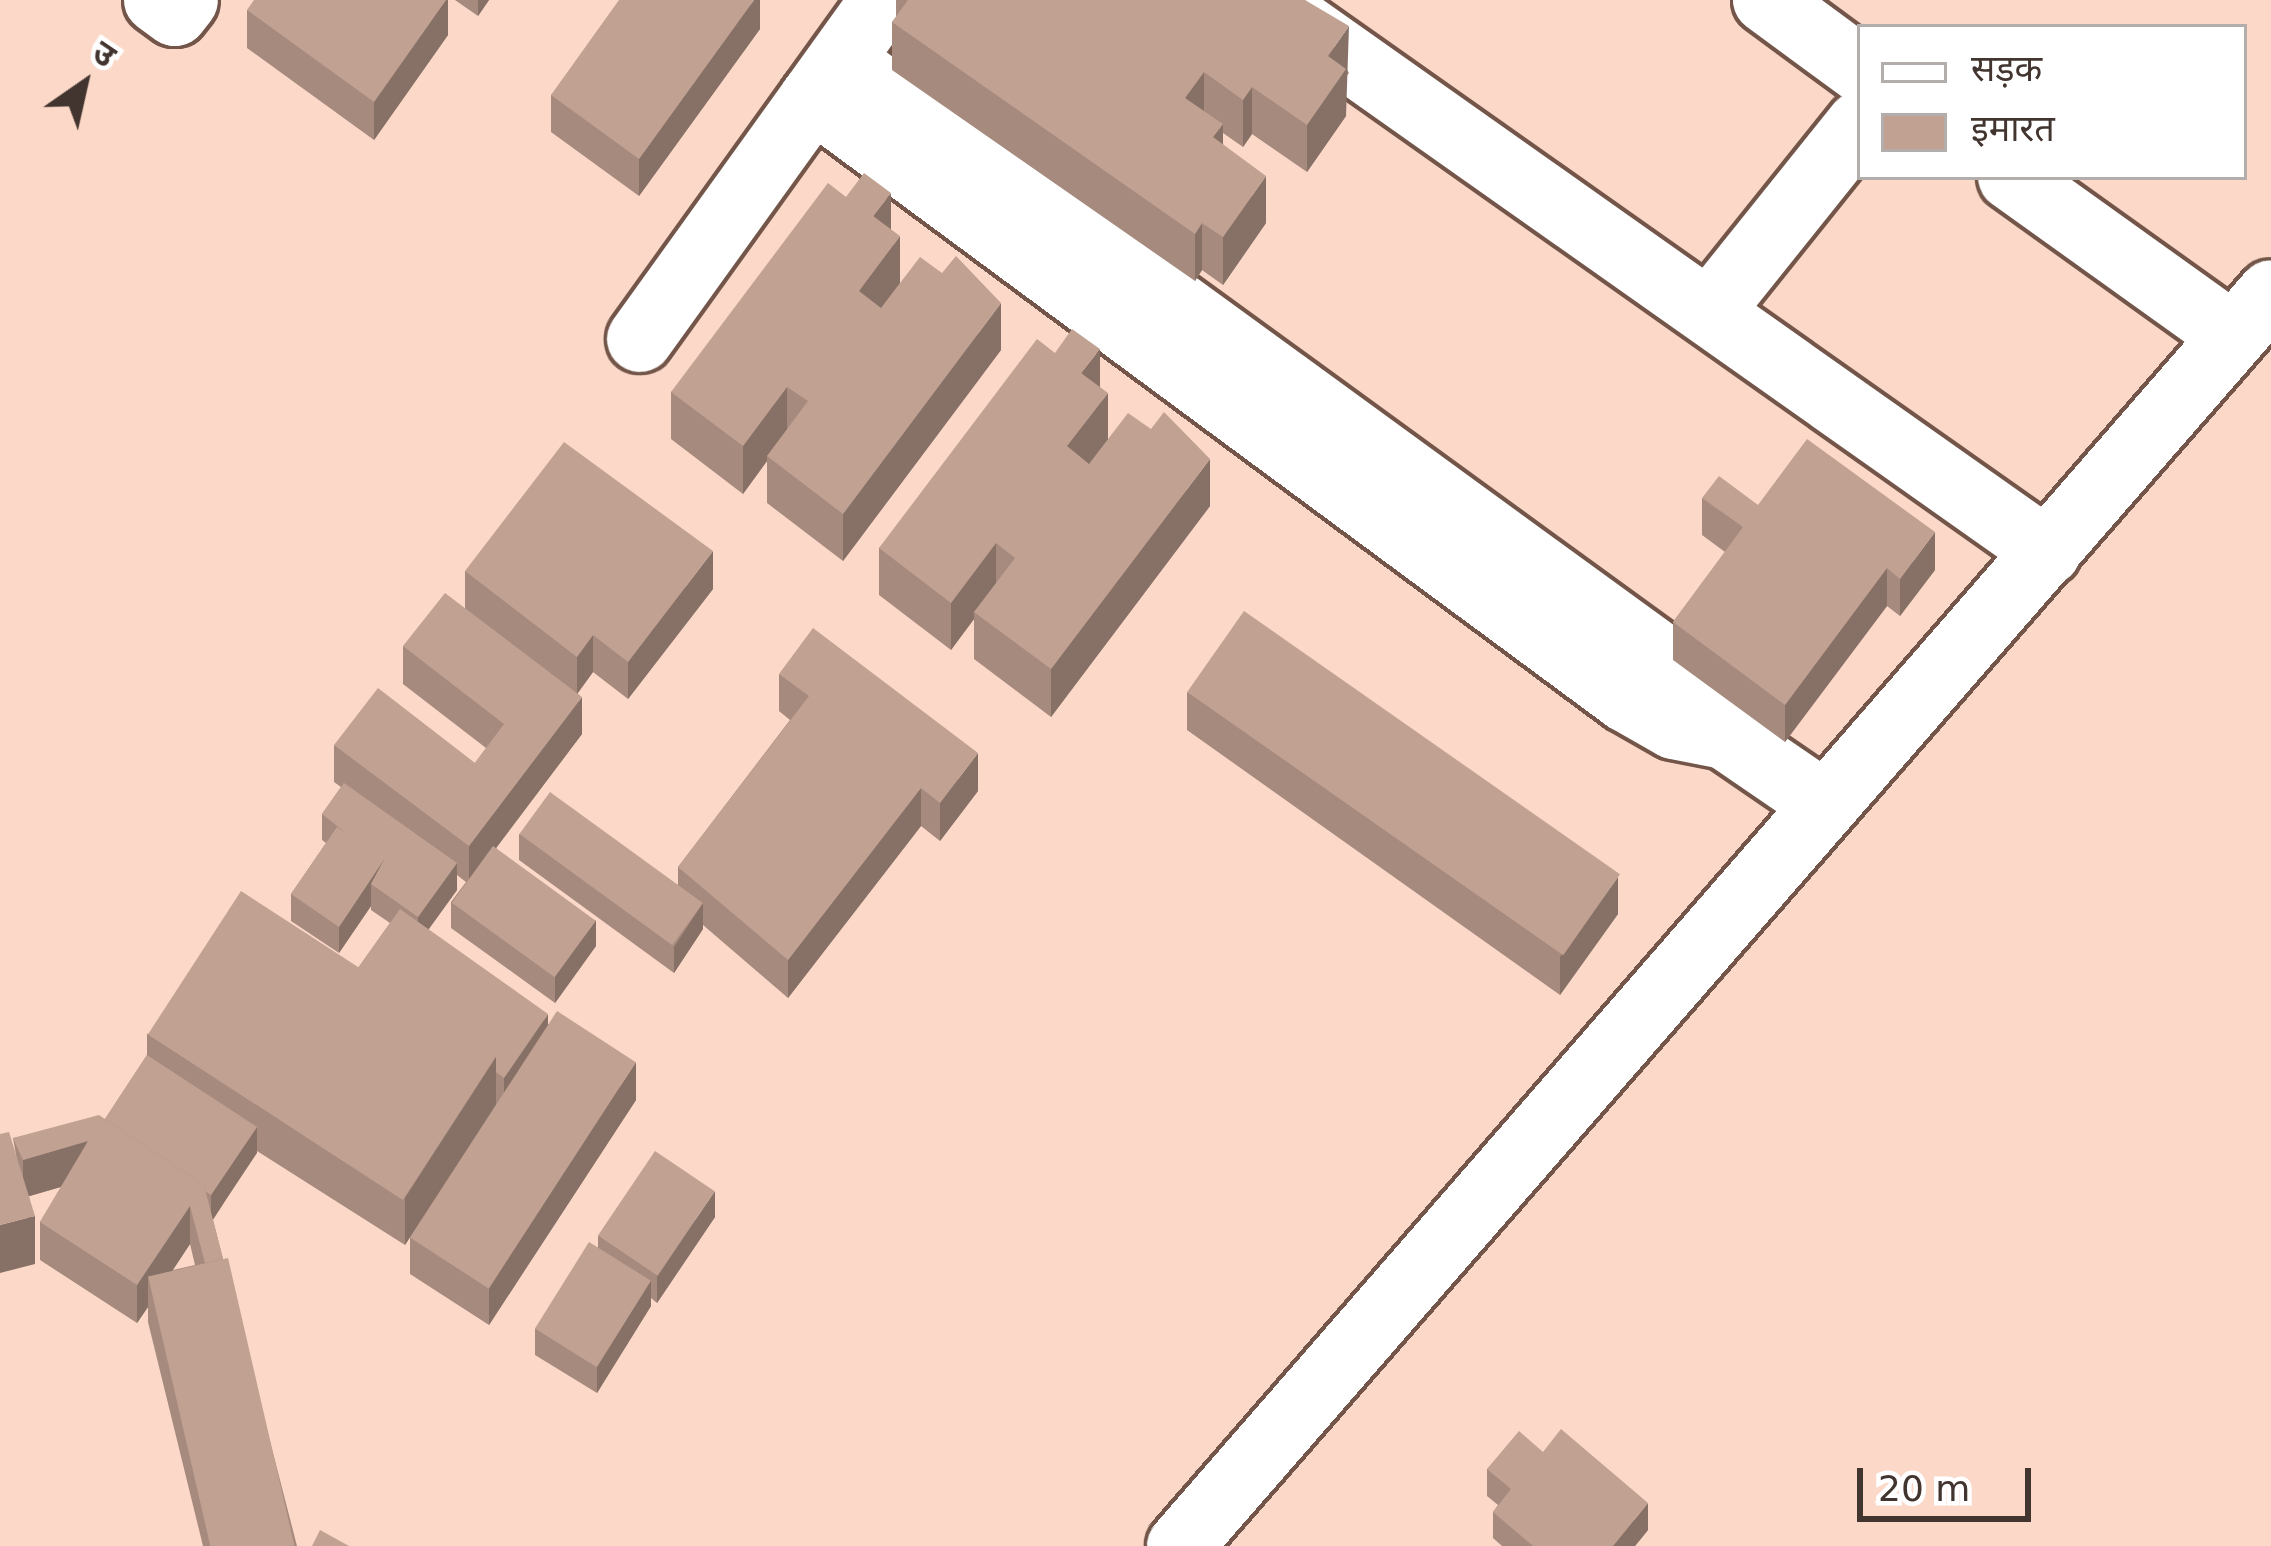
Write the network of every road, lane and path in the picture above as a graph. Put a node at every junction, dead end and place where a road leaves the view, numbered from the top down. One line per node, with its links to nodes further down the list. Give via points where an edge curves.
1 (157, 0): 2 (street, via 175,13)
2 (185, 0)
3 (884, 0): 7 (street)
4 (1266, 0): 10 (street)
5 (1766, 0): 6 (street)
6 (1857, 67)
7 (827, 79): 12 (street); 14 (street, via 1625,698 1674,726 1724,736)
8 (1857, 128): 10 (street)
9 (2016, 180): 11 (street)
10 (1710, 311): 13 (street)
11 (2252, 314): 13 (street)
12 (640, 339)
13 (2048, 552): 14 (street)
14 (1823, 803): 15 (street)
15 (1180, 1546)

